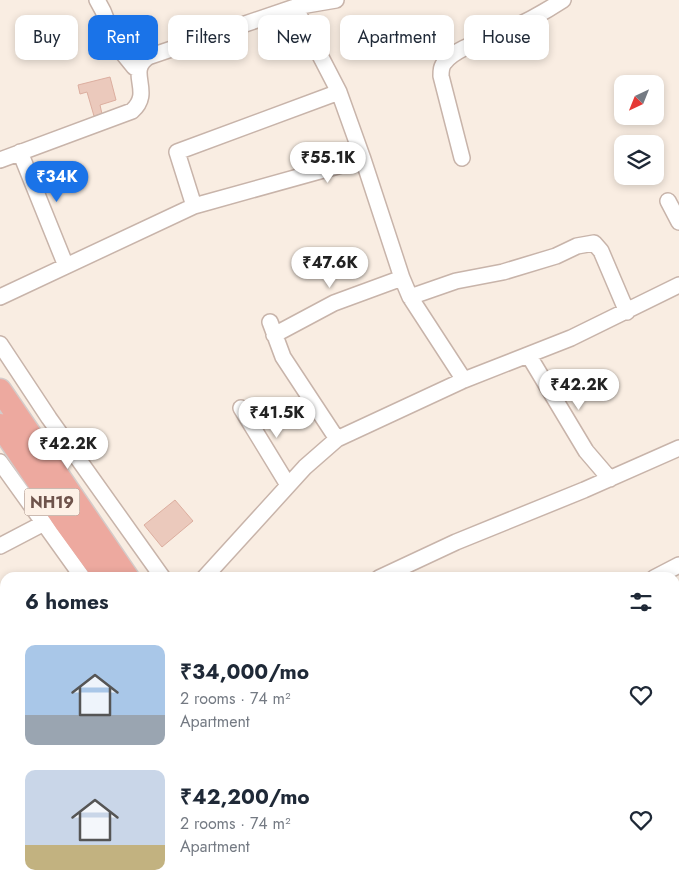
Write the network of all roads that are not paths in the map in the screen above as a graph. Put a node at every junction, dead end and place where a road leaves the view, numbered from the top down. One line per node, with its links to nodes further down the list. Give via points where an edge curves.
1 (97, 0): 5 (street, via 117,46 134,67)
2 (336, 0): 4 (street)
3 (563, 0): 8 (street, via 525,23 452,56 441,68)
4 (295, 7): 5 (street, via 157,54); 6 (street)
5 (140, 66): 7 (street, via 141,101 132,111)
6 (339, 92): 9 (street); 12 (street, via 177,152)
7 (20, 152): 10 (street); 14 (street)
8 (462, 158)
9 (363, 159): 12 (street); 15 (street)
10 (0, 160)
11 (668, 201): 13 (street)
12 (194, 206): 14 (street)
13 (679, 222)
14 (66, 266): 17 (street)
15 (402, 278): 18 (street); 26 (street, via 272,328 283,357)
16 (679, 285): 19 (street)
17 (0, 297)
18 (410, 297): 19 (street, via 594,243); 22 (street)
19 (627, 312): 21 (street)
20 (0, 344): 37 (street)
21 (529, 356): 22 (street); 29 (street, via 586,451)
22 (464, 380): 26 (street)
23 (0, 390): 36 (highway, NH19)
24 (241, 408): 30 (street)
25 (0, 425): 35 (highway, NH19)
26 (337, 439): 30 (street)
27 (679, 448): 29 (street)
28 (0, 462): 31 (street)
29 (610, 479): 39 (street)
30 (288, 485): 38 (street)
31 (44, 523): 32 (street); 34 (street)
32 (0, 546)
33 (679, 565): 40 (street)
34 (79, 572)
35 (102, 572)
36 (124, 572)
37 (159, 572)
38 (209, 572)
39 (392, 572)
40 (666, 572)

